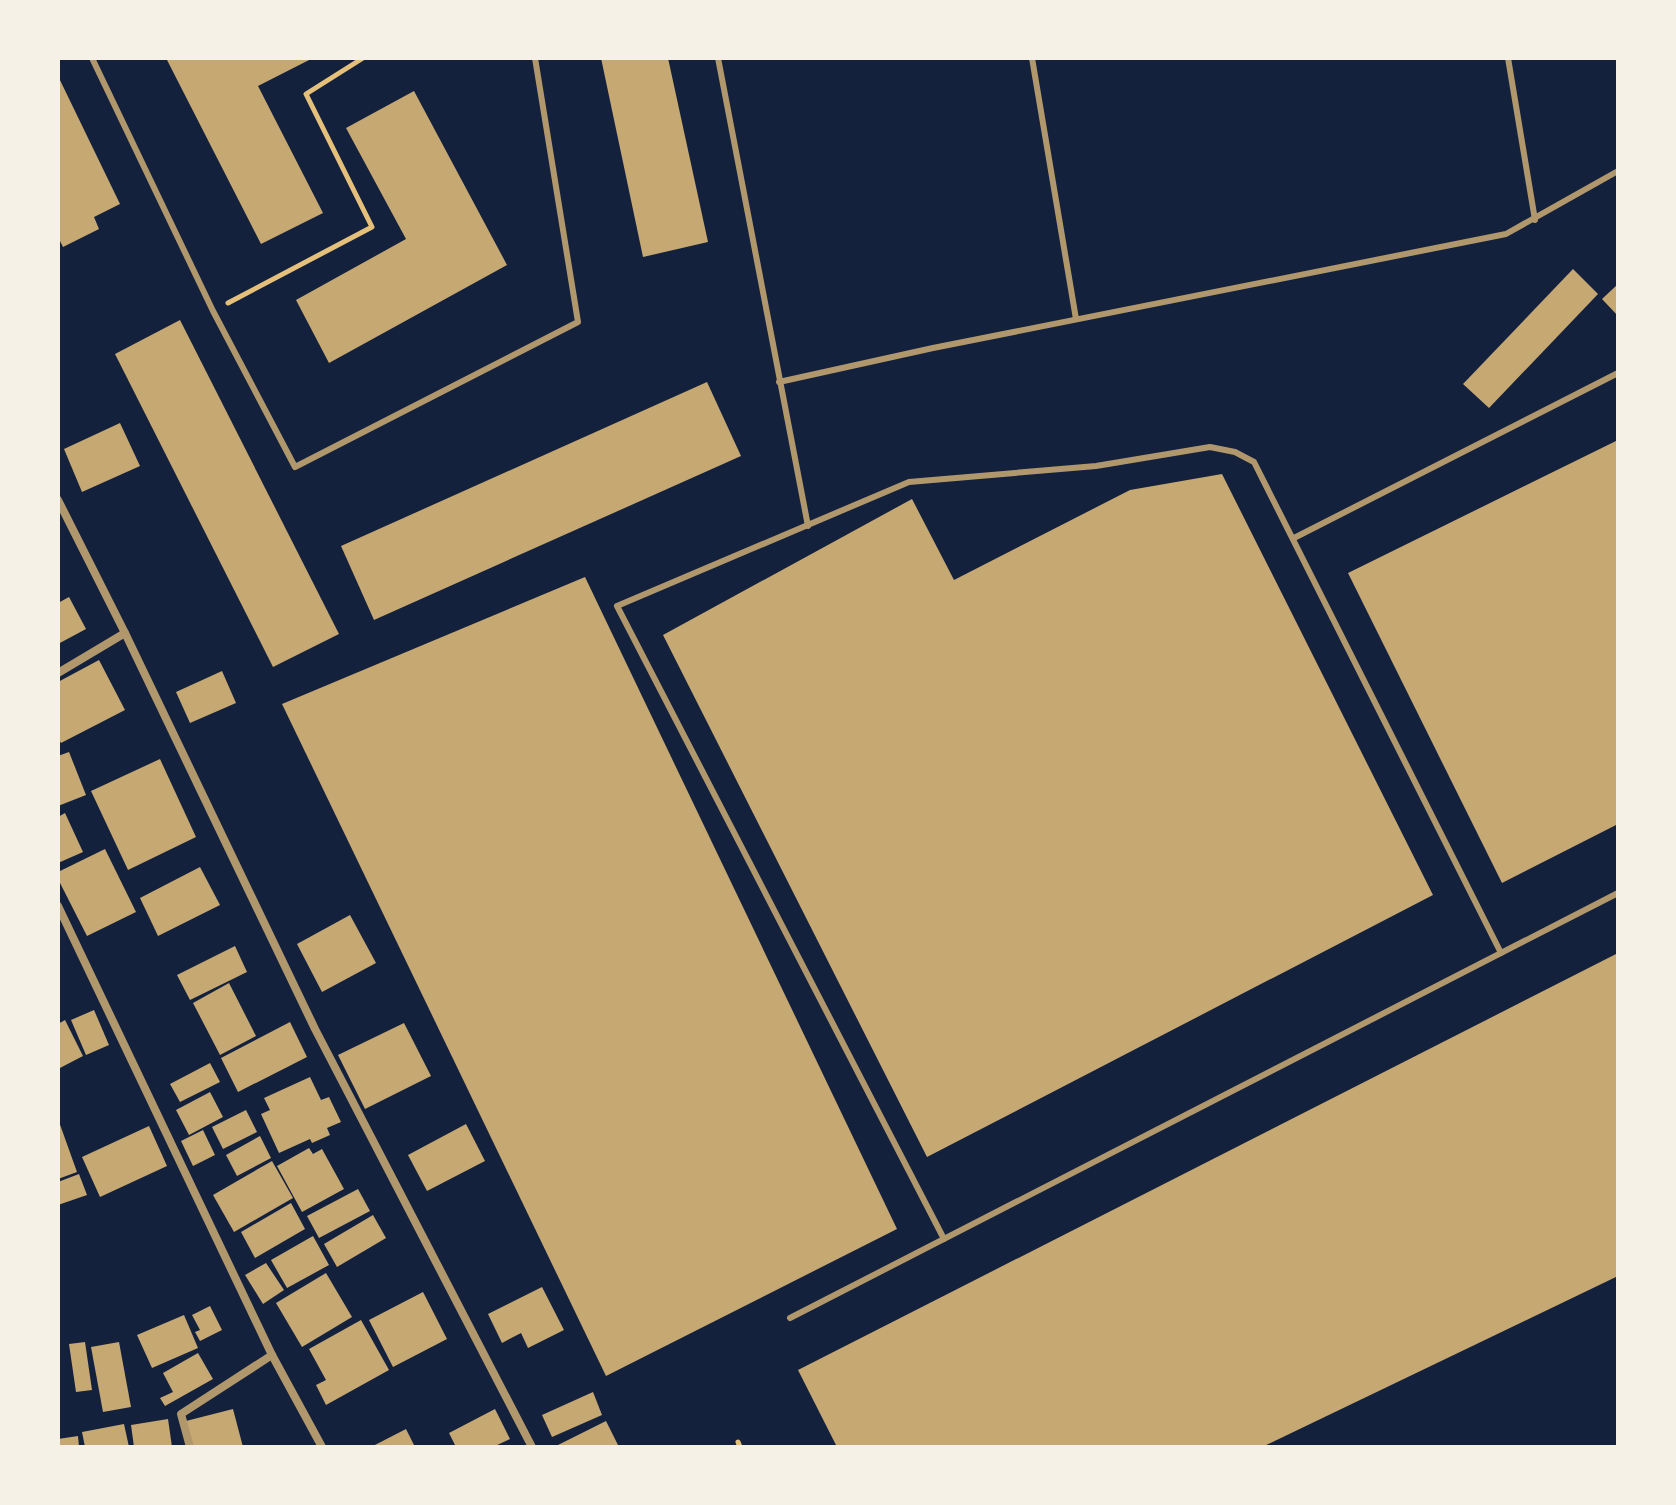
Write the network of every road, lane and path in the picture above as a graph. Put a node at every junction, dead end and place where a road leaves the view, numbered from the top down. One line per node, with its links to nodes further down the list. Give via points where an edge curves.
1 (92, 58): 9 (lane)
2 (363, 58): 9 (path, via 306,94 372,227)
3 (535, 58): 9 (lane, via 578,322 295,467)
4 (718, 58): 12 (lane)
5 (1032, 58): 10 (lane)
6 (1508, 58): 8 (lane)
7 (1618, 171): 8 (lane)
8 (1535, 220): 10 (lane, via 1506,234)
9 (213, 311)
10 (1076, 319): 12 (lane)
11 (1618, 373): 15 (lane)
12 (779, 382): 14 (lane)
13 (58, 500): 16 (street)
14 (808, 526): 15 (lane, via 909,482 1096,466 1210,447 1254,462); 21 (lane, via 617,606)
15 (1294, 538): 20 (lane)
16 (125, 633): 17 (street); 26 (street, via 315,1029)
17 (58, 673)
18 (1618, 893): 20 (lane)
19 (58, 906): 23 (street)
20 (1501, 953): 21 (lane)
21 (944, 1239): 22 (lane)
22 (790, 1318)
23 (272, 1355): 24 (street, via 181,1414); 25 (street)
24 (190, 1447)
25 (322, 1447)
26 (532, 1447)

